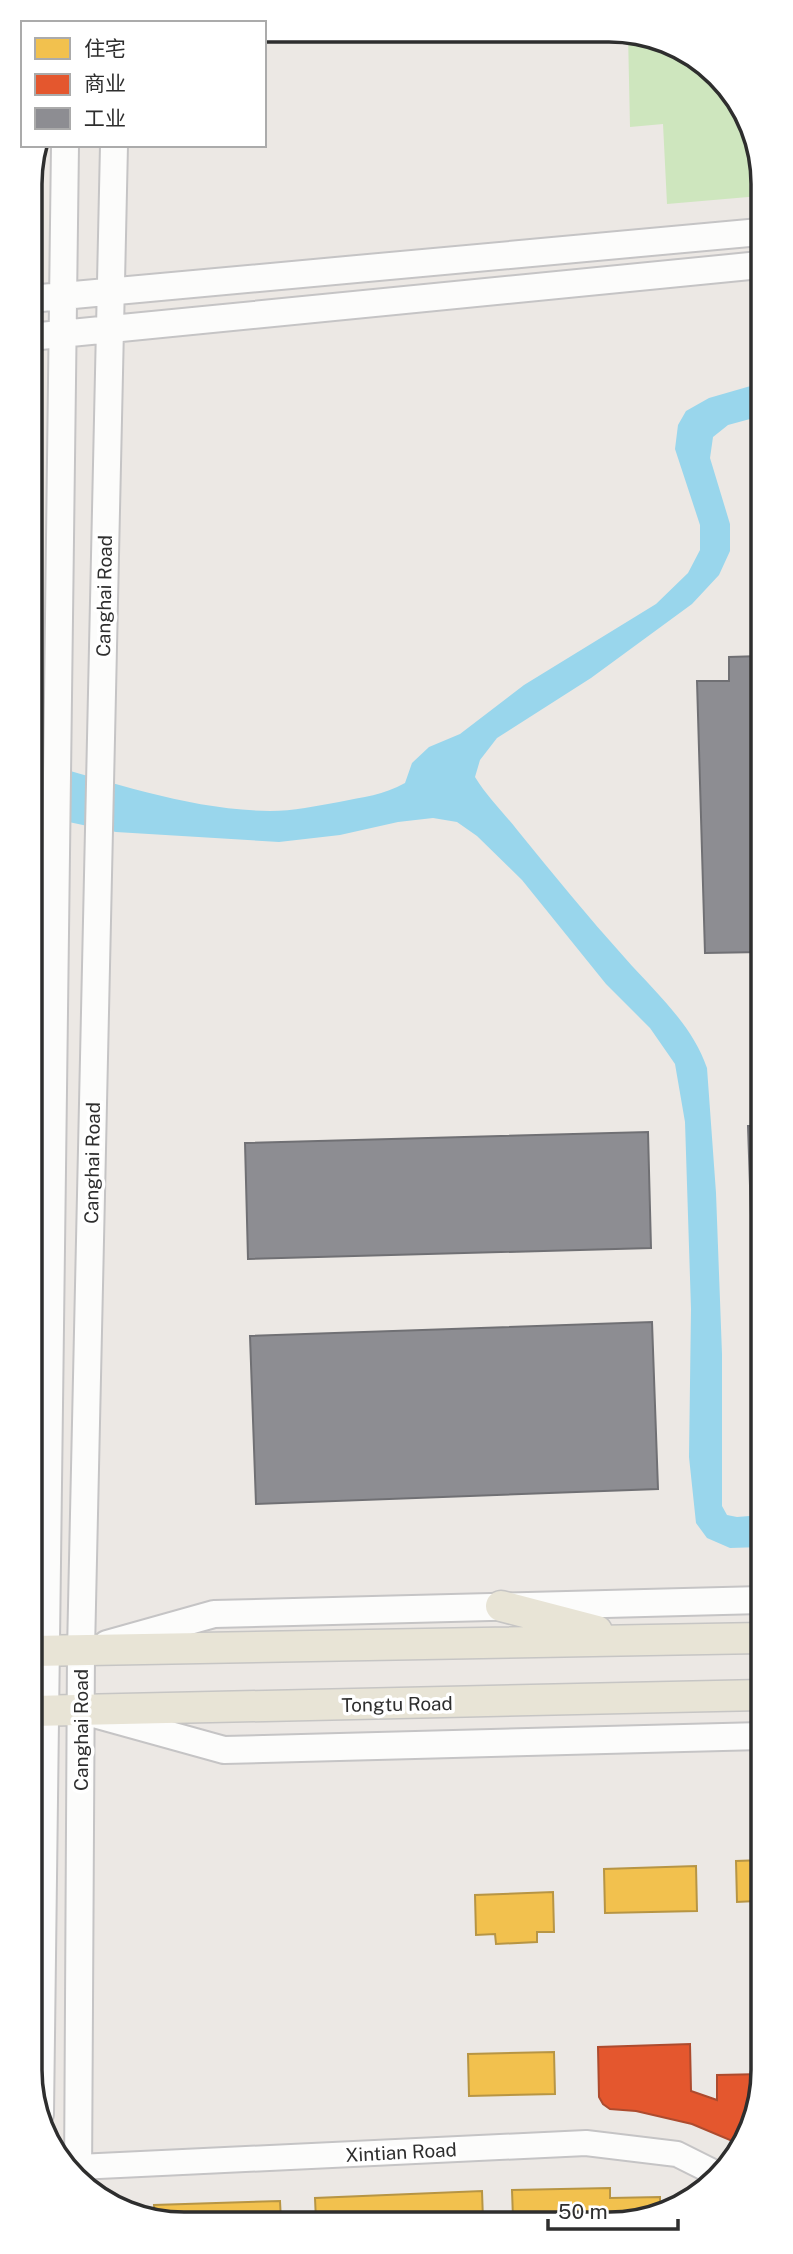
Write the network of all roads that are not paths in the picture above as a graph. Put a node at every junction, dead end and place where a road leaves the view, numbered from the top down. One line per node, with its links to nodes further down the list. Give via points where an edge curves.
1 (65, 147): 6 (main road, Canghai Road)
2 (114, 147): 5 (main road, Canghai Road)
3 (751, 233): 5 (main road)
4 (751, 266): 8 (main road)
5 (111, 291): 6 (main road); 8 (main road, Canghai Road)
6 (63, 296): 7 (main road); 9 (main road, Canghai Road)
7 (42, 298)
8 (110, 331): 9 (main road); 18 (main road, Canghai Road)
9 (63, 334): 10 (main road); 11 (main road, Canghai Road, via 56,824)
10 (42, 336)
11 (43, 989): 12 (main road, Canghai Road)
12 (42, 1154)
13 (751, 1600): 14 (main road)
14 (500, 1606): 16 (main road); 18 (main road, via 214,1614)
15 (751, 1637): 16 (main road)
16 (635, 1640): 18 (main road)
17 (42, 1651): 18 (main road)
18 (82, 1651): 21 (main road, Canghai Road)
19 (751, 1695): 21 (main road, Tongtu Road)
20 (42, 1711): 21 (main road, Tongtu Road)
21 (82, 1711): 22 (main road, via 223,1750); 23 (main road, Canghai Road)
22 (751, 1736)
23 (78, 2164)
24 (710, 2170): 25 (street, Xintian Road, via 677,2154 586,2143)
25 (87, 2173)

